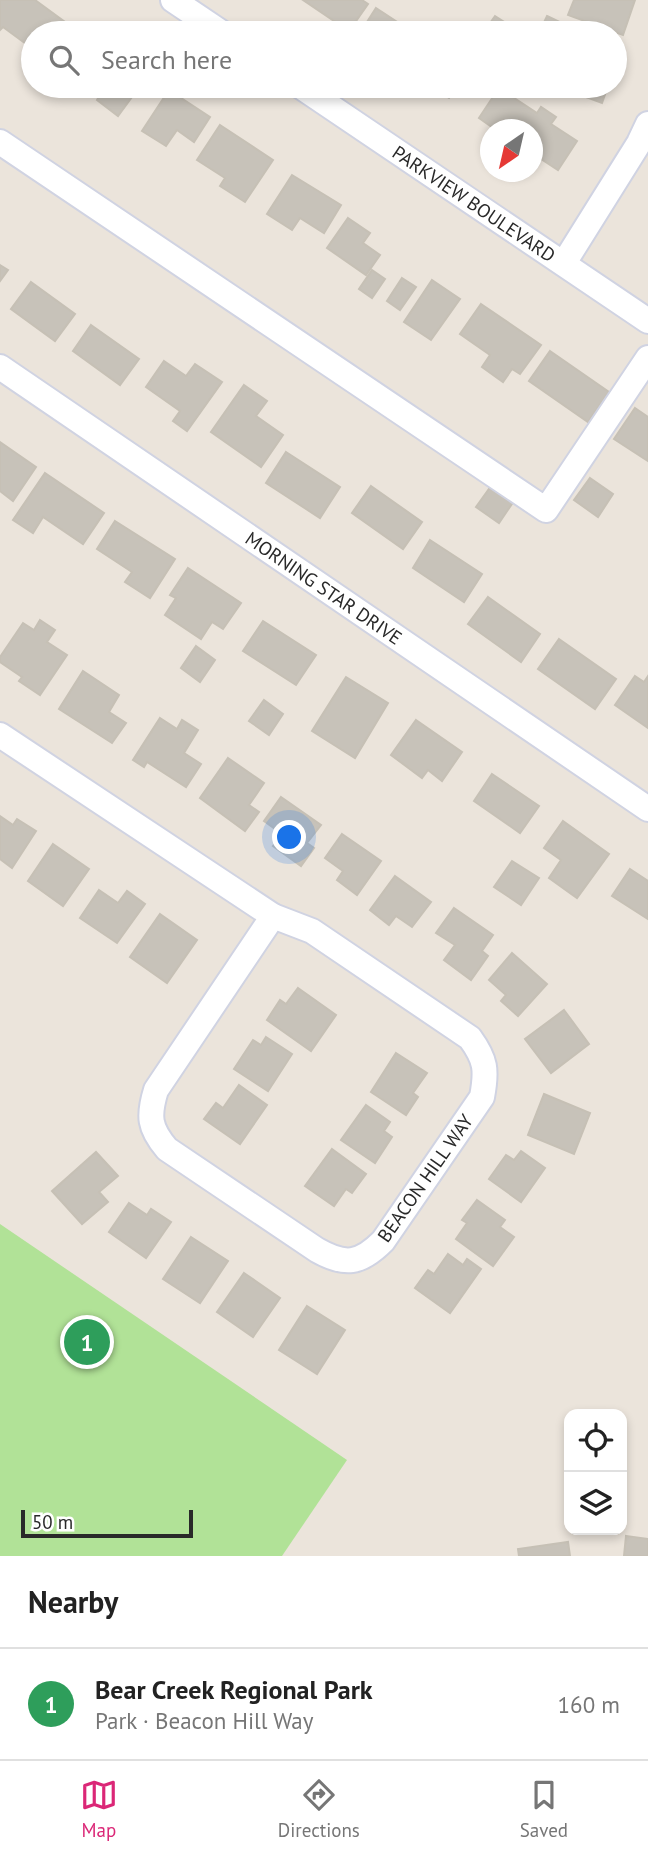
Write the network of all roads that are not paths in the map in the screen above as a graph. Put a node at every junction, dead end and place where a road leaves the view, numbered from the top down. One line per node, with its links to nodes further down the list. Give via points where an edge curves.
1 (173, 0): 2 (street)
2 (204, 21)
3 (318, 98): 6 (street, PARKVIEW BOULEVARD)
4 (648, 124): 6 (street)
5 (0, 142): 8 (street, via 545,510)
6 (564, 263): 7 (street, PARKVIEW BOULEVARD)
7 (648, 321)
8 (648, 358)
9 (0, 367): 11 (street, MORNING STAR DRIVE)
10 (0, 735): 12 (street, BEACON HILL WAY)
11 (648, 809)
12 (273, 916): 12 (street, BEACON HILL WAY, via 312,931 470,1038 482,1055 486,1075 482,1097 383,1241 369,1256 353,1261 332,1259 317,1250 167,1149 152,1123 150,1108 156,1090)

